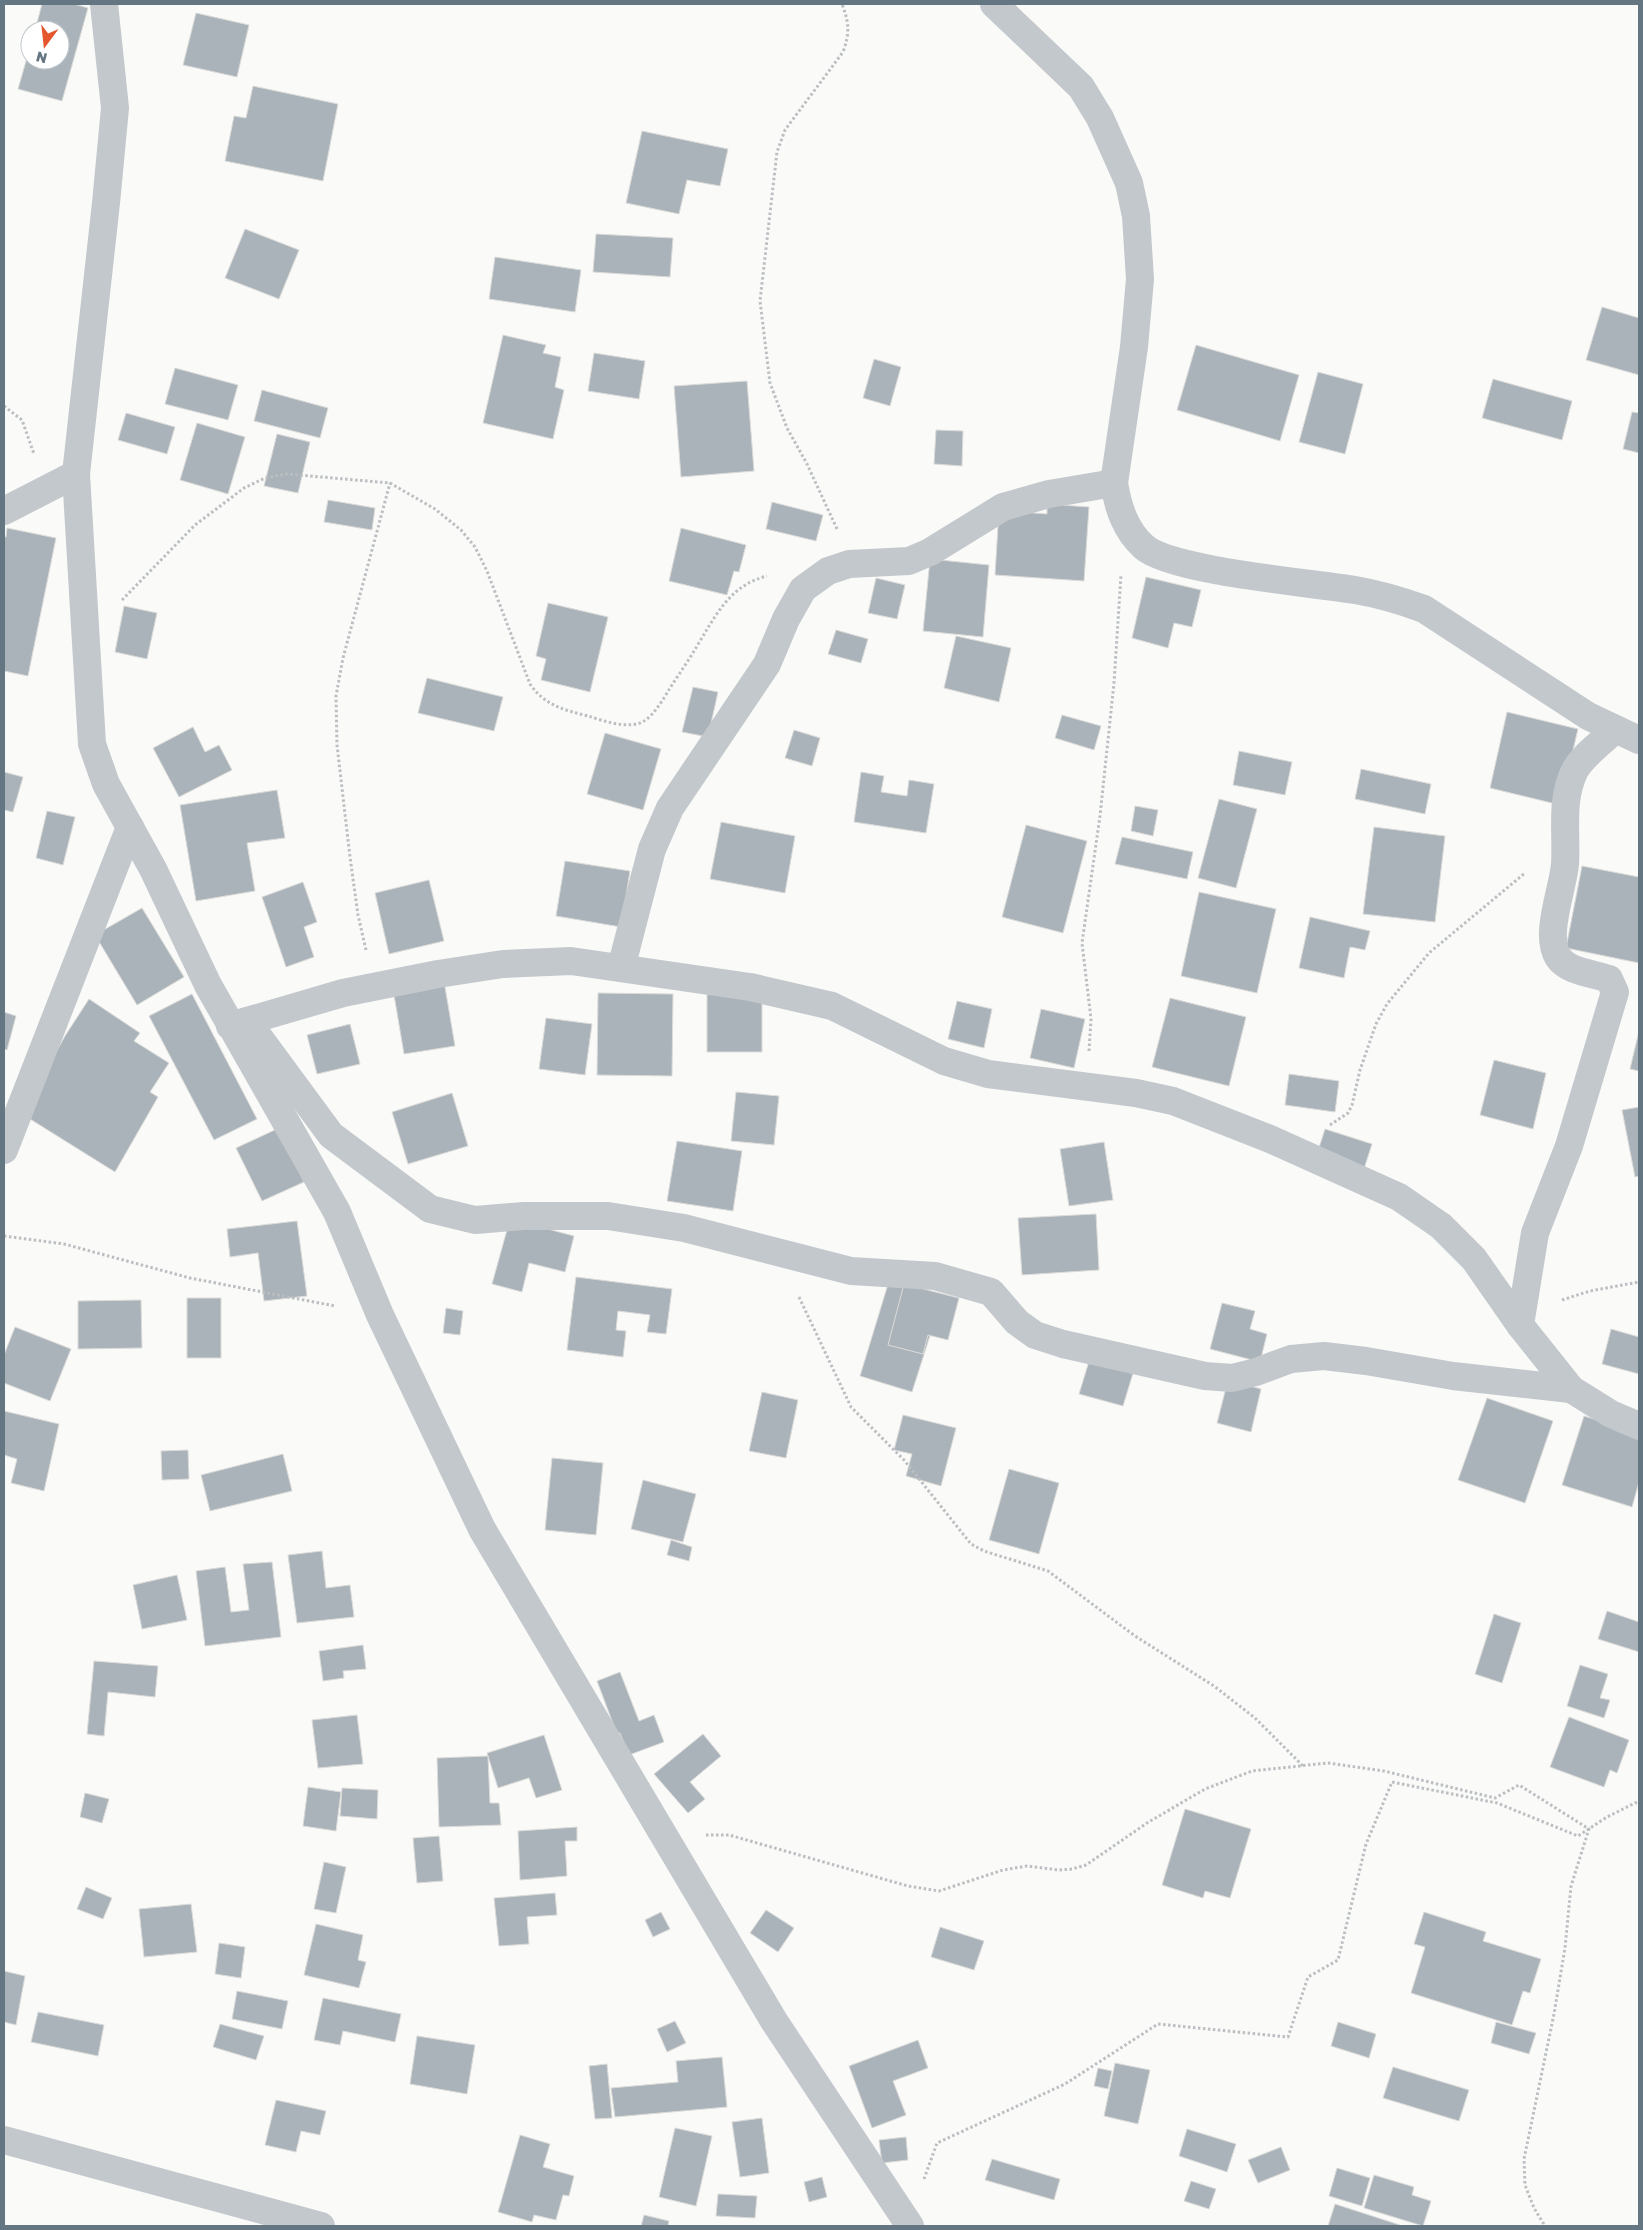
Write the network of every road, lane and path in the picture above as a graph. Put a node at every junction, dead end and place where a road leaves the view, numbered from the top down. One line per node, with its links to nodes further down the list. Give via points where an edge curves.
1 (104, 4): 5 (street, via 115,108)
2 (842, 4): 11 (path, via 849,27 849,38 843,52 785,130 776,152 760,301 770,384 787,428 837,529)
3 (994, 4): 7 (street, via 1081,87 1100,118 1129,183 1136,216 1140,279 1134,347)
4 (4, 406): 8 (path, via 22,420)
5 (76, 474): 8 (street); 13 (street)
6 (390, 483): 12 (path, via 435,509 475,548 530,684 538,695 550,705 605,721 631,725 644,721 662,701 718,610 734,591 753,579 773,575); 13 (path, via 287,474 265,478 244,488 195,525); 19 (path, via 343,658 336,696 337,745 350,857 358,915)
7 (1114, 483): 10 (street, via 1118,505); 11 (street, via 1049,494 1003,507 930,552 909,561)
8 (45, 490): 9 (street)
9 (4, 511)
10 (1130, 530): 14 (street, via 1145,548 1171,559 1208,568 1357,590 1424,609 1588,716); 21 (path, via 1120,582 1114,683 1082,943 1091,1019)
11 (849, 564): 12 (street, via 828,571)
12 (815, 580): 18 (street, via 794,601 767,664 670,808 652,849)
13 (86, 638): 16 (street, via 92,744 106,784)
14 (1614, 729): 15 (street); 17 (street, via 1586,756 1570,784 1564,818)
15 (1639, 740)
16 (130, 827): 20 (street); 23 (street)
17 (1566, 842): 22 (path, via 1430,953 1387,1004 1376,1024 1348,1113); 28 (street, via 1563,878 1553,924 1556,955 1564,964 1609,979 1615,992 1569,1146 1535,1233)
18 (621, 968): 19 (street, via 571,961 503,964); 21 (street, via 750,986 832,1006 944,1061 988,1074)
19 (375, 987): 20 (street, via 343,993)
20 (238, 1024): 25 (street, via 331,1135 430,1208 475,1220 524,1216 608,1216 684,1228); 27 (street, via 337,1212)
21 (1086, 1087): 28 (street, via 1173,1101 1270,1139 1399,1197 1441,1226 1474,1259)
22 (1326, 1126)
23 (4, 1150)
24 (4, 1236): 27 (path, via 64,1244 190,1278)
25 (776, 1251): 29 (street, via 851,1271 935,1276 990,1292 1017,1322 1035,1335 1204,1376 1232,1378 1291,1359 1324,1356 1453,1376); 31 (path, via 851,1407 904,1460 971,1544 1048,1571 1135,1636 1221,1691 1255,1718)
26 (1639, 1282): 28 (path, via 1590,1291)
27 (380, 1315): 34 (street, via 482,1529)
28 (1521, 1319): 29 (street)
29 (1571, 1389): 30 (street, via 1611,1414)
30 (1639, 1426)
31 (1304, 1766): 33 (path, via 1328,1763 1384,1771 1495,1798 1519,1785); 34 (path, via 1252,1771 1205,1789 1167,1810 1086,1865 1072,1870 1026,1866 938,1891 908,1886 729,1835)
32 (1639, 1802): 33 (path)
33 (1589, 1829): 36 (path, via 1578,1836 1497,1803 1392,1782 1366,1844 1338,1960 1308,1977 1288,2036 1158,2024 1065,2084 937,2142); 38 (path, via 1571,1886 1554,2014 1524,2159 1525,2185)
34 (665, 1837): 36 (street, via 774,2021)
35 (4, 2140): 37 (street)
36 (910, 2224)
37 (321, 2226)
38 (1545, 2226)

